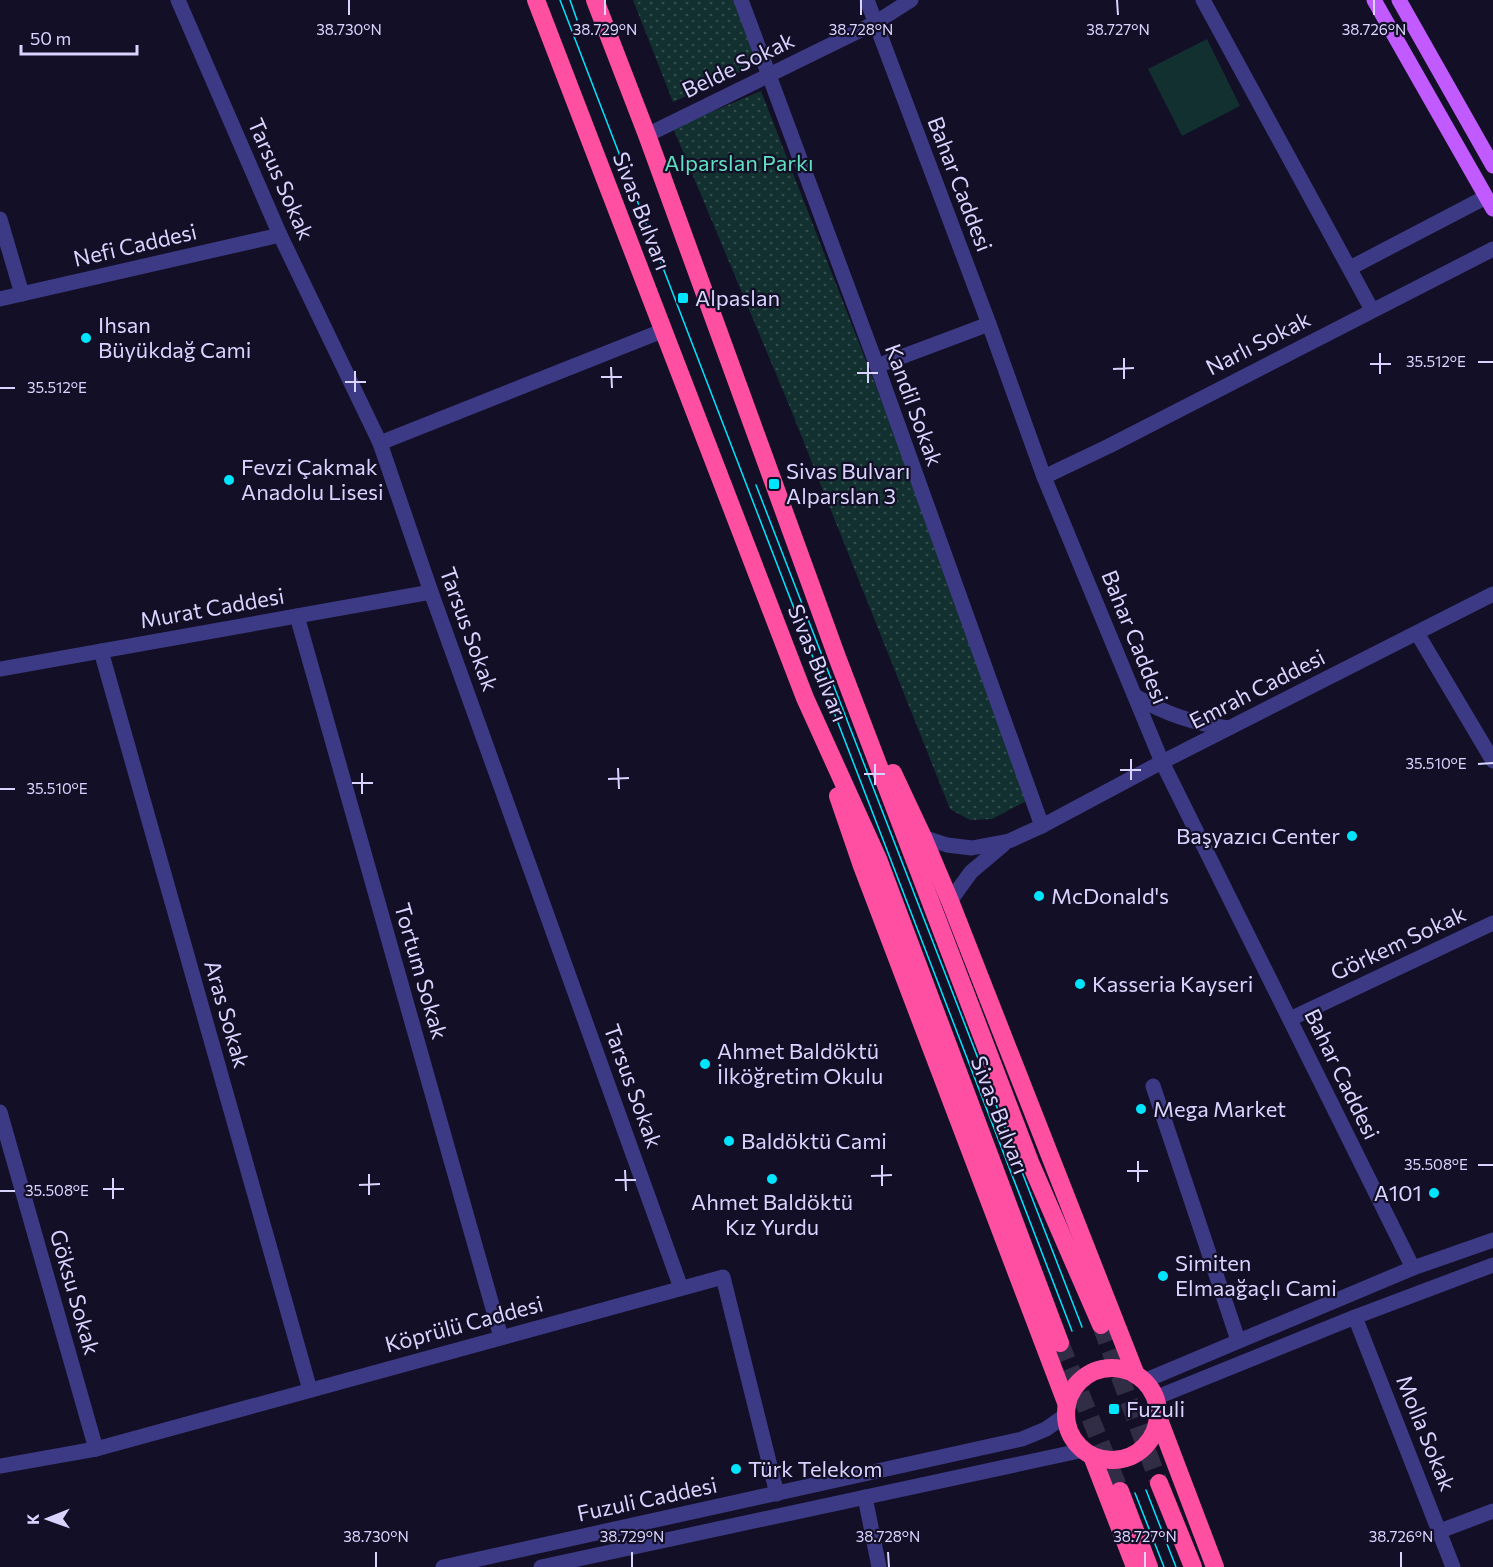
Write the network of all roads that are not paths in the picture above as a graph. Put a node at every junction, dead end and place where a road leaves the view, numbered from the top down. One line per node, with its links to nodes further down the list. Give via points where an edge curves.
1 (178, 0): 16 (street, Tarsus Sokak)
2 (536, 0): 23 (highway, Sivas Bulvarı)
3 (595, 0): 12 (highway, Sivas Bulvarı)
4 (741, 0): 11 (street, Kandil Sokak)
5 (867, 0): 10 (street, Bahar Caddesi)
6 (911, 0): 10 (street, Belde Sokak)
7 (1203, 0): 18 (street)
8 (1374, 0): 14 (main road)
9 (1400, 0): 13 (main road)
10 (875, 23): 11 (street, Belde Sokak); 22 (street, Bahar Caddesi)
11 (770, 74): 12 (street, Belde Sokak); 24 (street, Kandil Sokak)
12 (647, 135): 32 (highway, Sivas Bulvarı)
13 (1493, 166)
14 (1489, 203): 18 (street)
15 (0, 219): 19 (street)
16 (280, 235): 19 (street, Nefi Caddesi); 25 (street, Tarsus Sokak)
17 (1493, 249): 21 (street, Narlı Sokak)
18 (1350, 268): 21 (street)
19 (22, 294): 20 (street, Nefi Caddesi)
20 (0, 299)
21 (1372, 310): 26 (street, Narlı Sokak)
22 (989, 324): 24 (street); 26 (street, Bahar Caddesi)
23 (662, 331): 25 (street); 35 (highway, Sivas Bulvarı)
24 (877, 366): 39 (street, Kandil Sokak)
25 (380, 443): 27 (street, Tarsus Sokak)
26 (1044, 477): 34 (street, Bahar Caddesi)
27 (431, 592): 29 (street, Murat Caddesi); 50 (street, Tarsus Sokak)
28 (1493, 594): 30 (street, Emrah Caddesi)
29 (297, 616): 31 (street, Murat Caddesi); 53 (street, Tortum Sokak)
30 (1417, 633): 36 (street, Emrah Caddesi); 37 (street)
31 (101, 651): 33 (street, Murat Caddesi); 57 (street, Aras Sokak)
32 (837, 657): 40 (highway); 52 (highway, Sivas Bulvarı, via 1030,1162)
33 (0, 669)
34 (1135, 696): 36 (street, via 1188,721); 38 (street, Bahar Caddesi)
35 (805, 698): 55 (highway, Sivas Bulvarı, via 878,859); 59 (highway, via 862,866)
36 (1229, 728): 38 (street, Emrah Caddesi)
37 (1493, 761)
38 (1162, 762): 39 (street, Emrah Caddesi); 44 (street, Bahar Caddesi)
39 (1042, 826): 41 (street, Emrah Caddesi)
40 (923, 837): 41 (street, via 959,847 984,847); 42 (highway)
41 (1009, 840): 42 (street, via 971,873)
42 (950, 901): 56 (highway)
43 (1493, 923): 44 (street, Görkem Sokak)
44 (1290, 1019): 49 (street, Bahar Caddesi)
45 (1153, 1086): 54 (street)
46 (0, 1112): 61 (street, Göksu Sokak)
47 (1493, 1240): 49 (street)
48 (1493, 1265): 51 (street)
49 (1413, 1268): 54 (street)
50 (681, 1288): 53 (street, Köprülü Caddesi); 66 (street, Köprülü Caddesi, via 723,1277)
51 (1355, 1317): 58 (street); 69 (street, Molla Sokak)
52 (1101, 1325)
53 (501, 1337): 57 (street, Köprülü Caddesi)
54 (1239, 1340): 56 (street)
55 (1060, 1343)
56 (1140, 1378): 58 (highway); 59 (highway, via 1118,1369 1098,1370 1075,1387)
57 (310, 1390): 61 (street, Köprülü Caddesi)
58 (1155, 1398): 60 (highway)
59 (1067, 1410): 62 (highway, via 1071,1435); 66 (street, Fuzuli Caddesi, via 1046,1429 1022,1439)
60 (1158, 1417): 62 (highway, via 1152,1436 1139,1451 1112,1460); 76 (highway)
61 (96, 1449): 63 (street, Köprülü Caddesi)
62 (1088, 1453): 67 (street, Fuzuli Caddesi); 73 (highway)
63 (0, 1466)
64 (1160, 1483): 75 (highway)
65 (1120, 1491): 74 (highway)
66 (777, 1494): 70 (street, Fuzuli Caddesi)
67 (865, 1497): 71 (street, Fuzuli Caddesi); 72 (street)
68 (1493, 1511): 69 (street)
69 (1440, 1531): 77 (street, Molla Sokak)
70 (443, 1567)
71 (541, 1567)
72 (879, 1567)
73 (1135, 1567)
74 (1149, 1567)
75 (1193, 1567)
76 (1215, 1567)
77 (1453, 1567)

